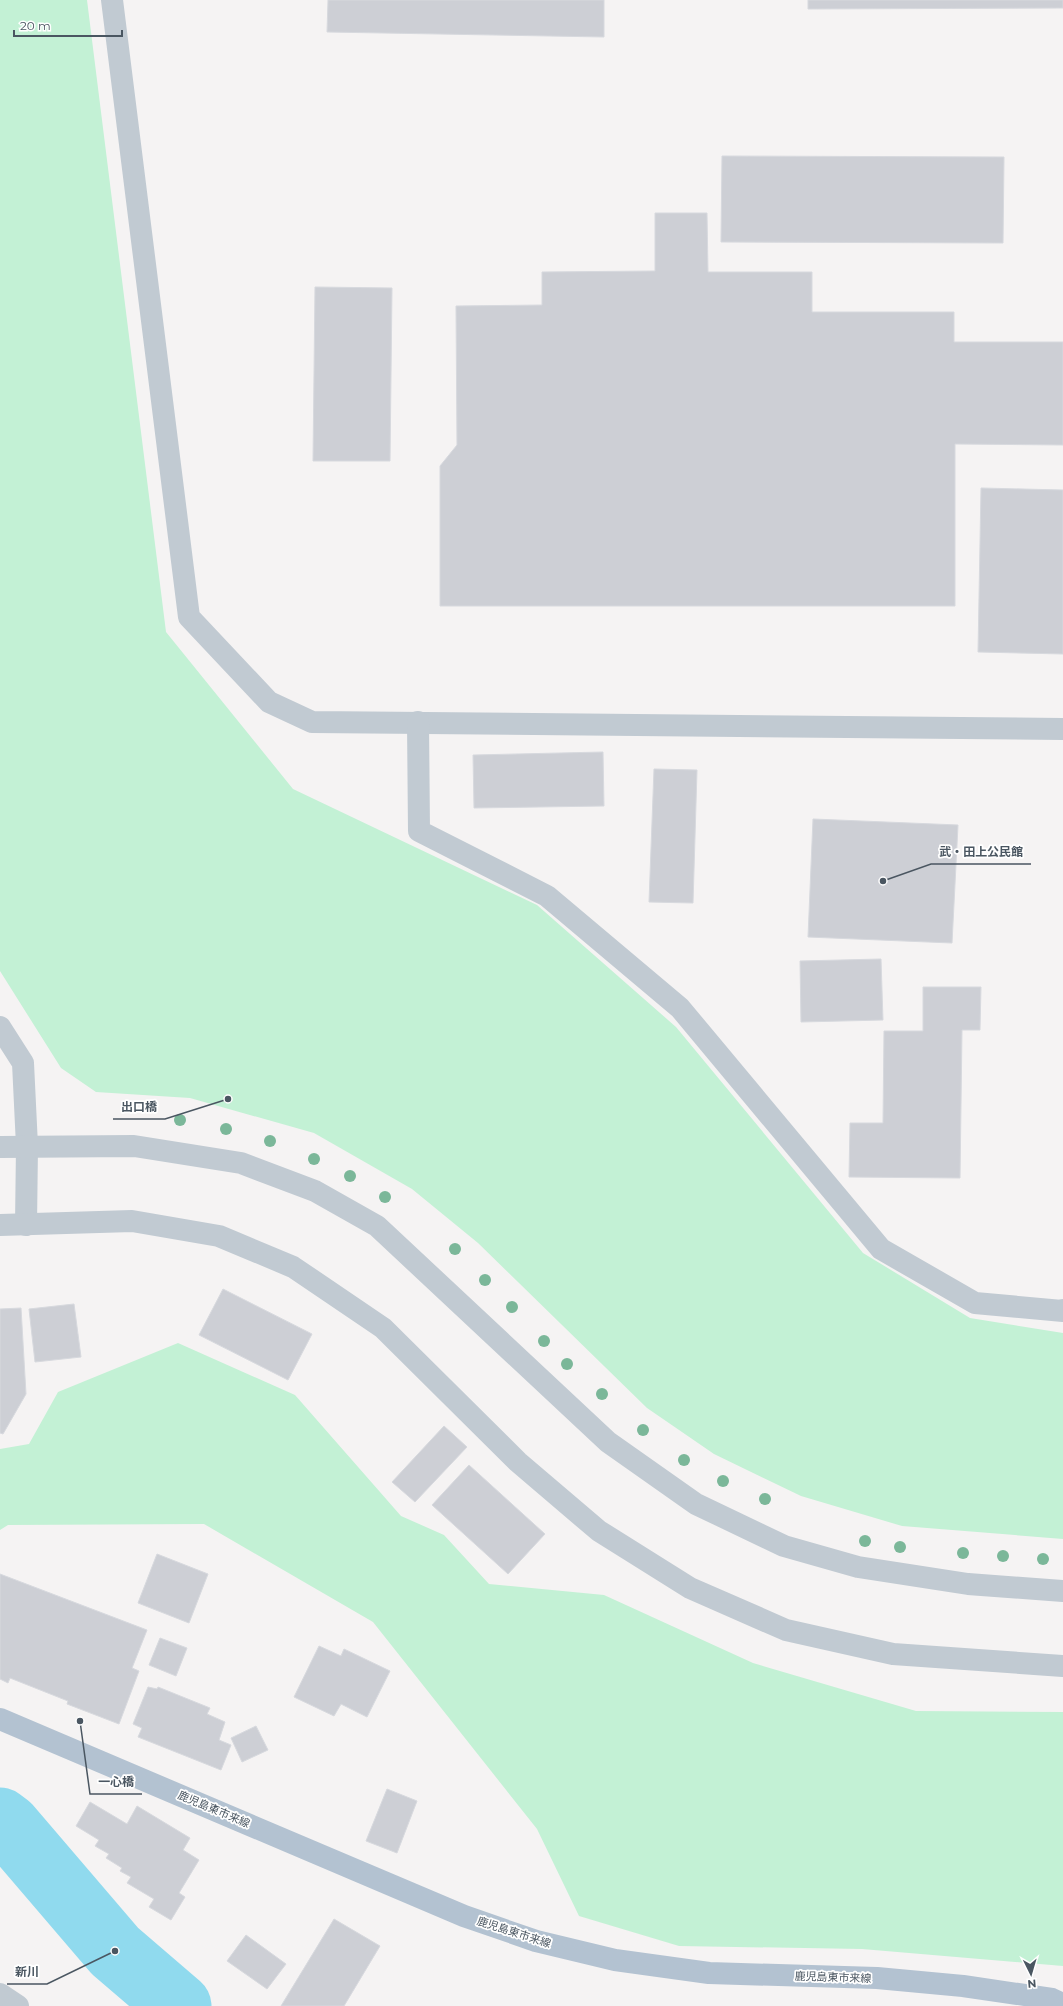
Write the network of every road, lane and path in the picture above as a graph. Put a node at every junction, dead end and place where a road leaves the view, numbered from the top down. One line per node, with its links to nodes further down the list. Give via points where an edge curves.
1 (112, 0): 2 (street, via 189,617 269,702 312,722)
2 (418, 722): 3 (street); 9 (street, via 419,831 547,896 680,1008 881,1249 975,1304)
3 (1063, 729)
4 (0, 1026): 5 (street, via 23,1063)
5 (27, 1146): 6 (street); 8 (street); 10 (street, via 134,1146 241,1163 315,1191 377,1226 608,1442 696,1504 784,1546 858,1568 968,1584)
6 (0, 1147)
7 (0, 1225): 8 (street)
8 (26, 1225): 11 (street, via 132,1221 219,1236 294,1266 383,1328 518,1462 599,1531 690,1588 786,1630 893,1654)
9 (1063, 1310)
10 (1063, 1591)
11 (1063, 1666)
12 (0, 1719): 14 (main road, 鹿児島東市来線, via 464,1916 536,1940 616,1960 709,1973 893,1980 963,1986 1052,1999)
13 (0, 1994): 15 (street)
14 (1063, 2004)
15 (18, 2006)

